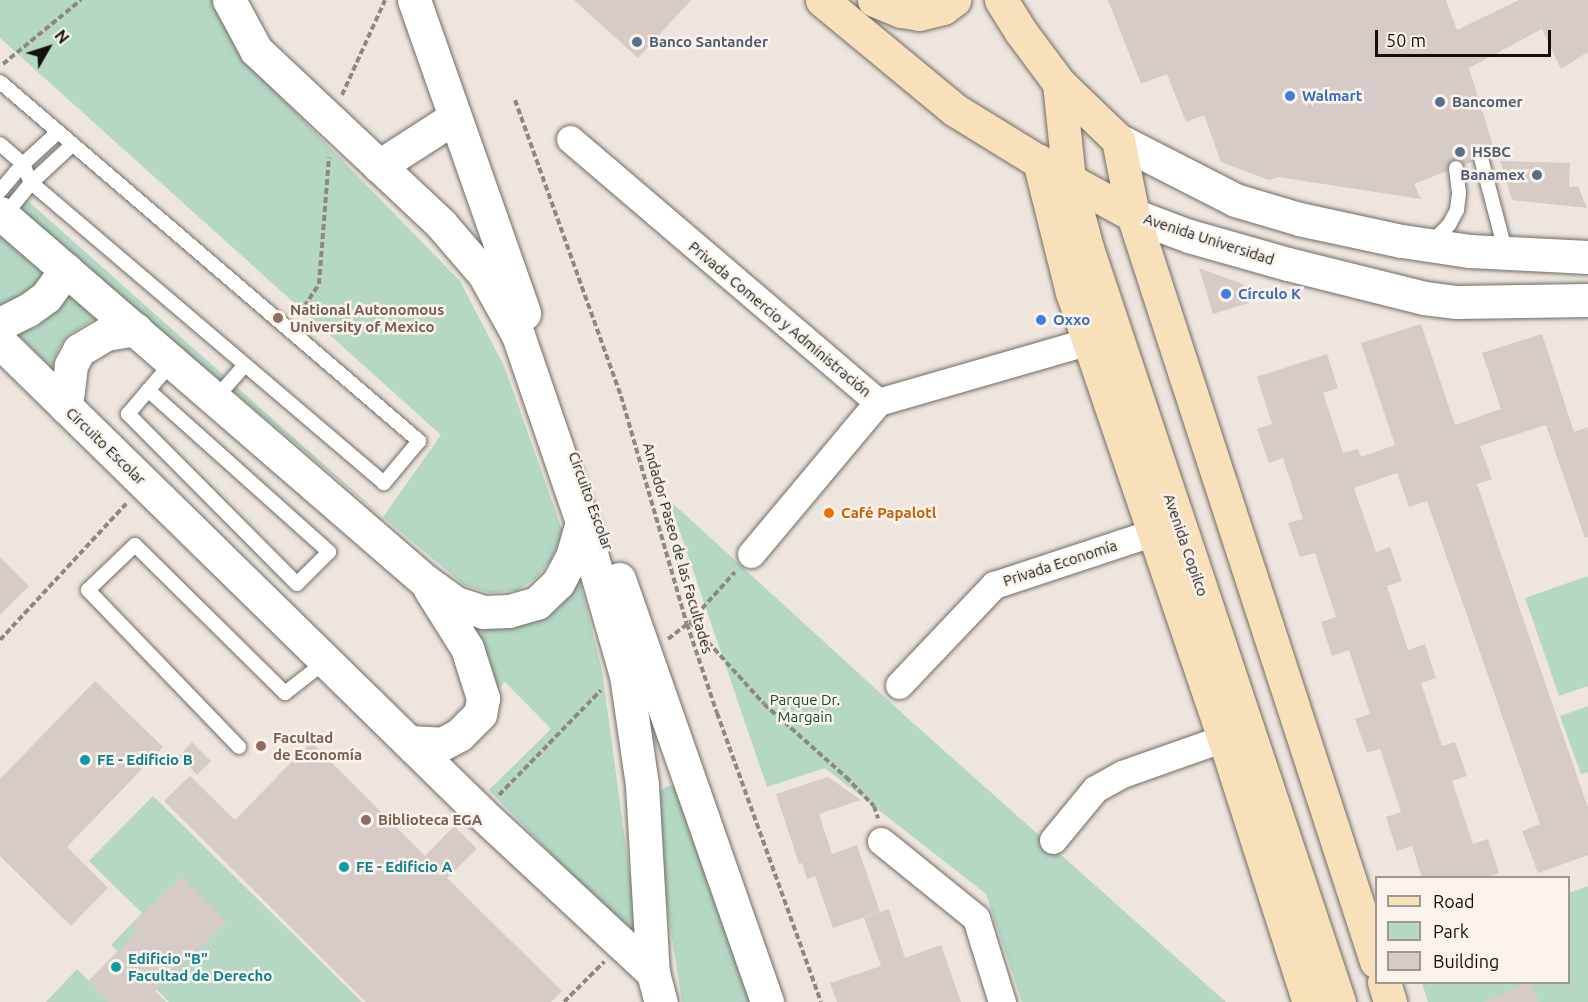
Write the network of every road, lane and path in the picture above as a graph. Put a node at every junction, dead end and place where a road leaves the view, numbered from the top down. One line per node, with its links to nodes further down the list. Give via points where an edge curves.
1 (81, 0): 10 (path)
2 (230, 0): 9 (street, Circuito Escolar)
3 (251, 0): 9 (street, via 250,23)
4 (414, 0): 14 (street, Circuito Escolar)
5 (822, 0): 21 (main road, Avenida Universidad, via 955,110)
6 (874, 0): 7 (main road, via 919,14 943,8)
7 (954, 0)
8 (1001, 0): 12 (main road)
9 (256, 50): 23 (street, Circuito Escolar)
10 (0, 66)
11 (0, 82): 15 (lane)
12 (1059, 82): 17 (main road); 25 (main road, Avenida Copilco)
13 (515, 100): 50 (path, Andador Paseo de las Facultades, via 621,396)
14 (455, 117): 23 (street); 53 (street, Circuito Escolar)
15 (57, 133): 19 (lane); 22 (lane)
16 (570, 139): 43 (street, Privada Comercio y Administración)
17 (1118, 140): 28 (main road); 29 (street, via 1235,200 1299,219)
18 (0, 144): 22 (lane)
19 (72, 145): 26 (lane); 40 (lane, via 419,441 384,483)
20 (1481, 158): 30 (lane)
21 (1039, 161): 25 (main road, Avenida Universidad); 37 (main road, Avenida Copilco, via 1072,292)
22 (23, 164): 26 (lane); 27 (lane)
23 (379, 166): 46 (street, Circuito Escolar, via 441,224 484,274 518,335)
24 (1456, 168): 29 (lane, via 1457,210 1449,225)
25 (1069, 180): 28 (main road, Avenida Universidad); 72 (main road, Avenida Copilco, via 1101,290)
26 (31, 183): 27 (lane); 40 (lane)
27 (1, 206): 32 (street, Circuito Escolar)
28 (1133, 215): 34 (street, Avenida Universidad, via 1189,236 1424,298); 63 (main road)
29 (1429, 245): 30 (street)
30 (1518, 254): 31 (street); 34 (street)
31 (1588, 257)
32 (66, 269): 35 (street, via 46,297); 36 (street, Circuito Escolar)
33 (1588, 300): 34 (street, Avenida Universidad)
34 (1528, 302)
35 (0, 324)
36 (136, 329): 39 (street, Circuito Escolar); 44 (street, via 106,334 79,350 71,365)
37 (1089, 341): 43 (street, Privada Comercio y Administración); 47 (main road, Avenida Copilco)
38 (0, 342): 44 (street, Circuito Escolar)
39 (176, 358): 41 (lane); 49 (street, Circuito Escolar)
40 (245, 365): 42 (lane)
41 (148, 390): 41 (lane, via 128,414 297,584 329,552)
42 (224, 390)
43 (878, 402): 48 (street)
44 (66, 407): 52 (street, Circuito Escolar)
45 (128, 502): 51 (path)
46 (582, 522): 49 (street, Circuito Escolar, via 572,557 558,583 537,603 509,611 483,612 456,603); 53 (street, Circuito Escolar)
47 (1154, 532): 54 (street, Privada Economía, via 994,585); 55 (main road, Avenida Copilco)
48 (751, 554): 50 (path)
49 (424, 580): 56 (street, via 466,648 483,698 480,714 459,735 442,744)
50 (688, 623): 53 (path); 62 (path, via 764,704 874,806); 69 (path, Andador Paseo de las Facultades)
51 (0, 640)
52 (326, 661): 56 (street, Circuito Escolar); 57 (lane, via 285,693 135,545 88,590)
53 (635, 661): 58 (street, Circuito Escolar); 59 (street, Circuito Escolar); 60 (path)
54 (899, 685)
55 (1224, 738): 61 (street, via 1122,774 1095,789); 71 (main road, Avenida Copilco)
56 (409, 742): 60 (street, Circuito Escolar)
57 (239, 747)
58 (687, 773): 59 (street, via 663,772); 68 (street, Circuito Escolar)
59 (642, 785): 66 (street, Circuito Escolar)
60 (482, 813): 66 (street, Circuito Escolar)
61 (1053, 840)
62 (884, 843): 70 (street, via 976,918)
63 (1375, 955)
64 (609, 957): 67 (path)
65 (1385, 984): 73 (main road)
66 (657, 988)
67 (564, 1002)
68 (767, 1002)
69 (821, 1002)
70 (1002, 1002)
71 (1309, 1002)
72 (1339, 1002)
73 (1390, 1002)

